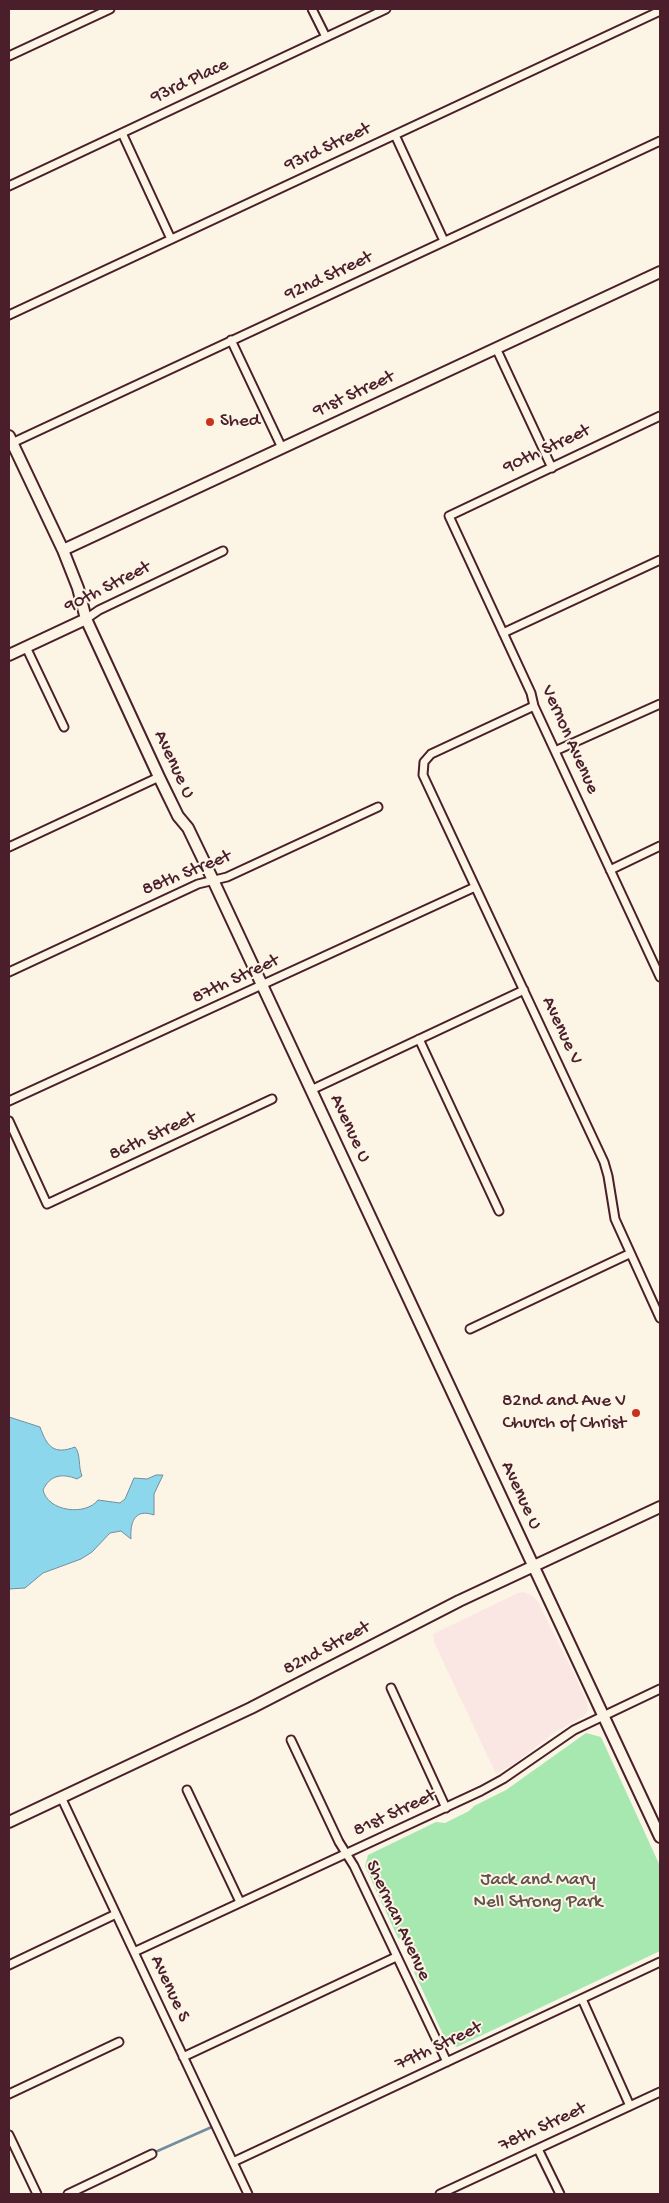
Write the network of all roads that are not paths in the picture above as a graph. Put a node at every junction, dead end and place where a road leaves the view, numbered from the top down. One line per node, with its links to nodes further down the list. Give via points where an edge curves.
1 (110, 9): 6 (street)
2 (312, 9): 5 (street)
3 (386, 9): 5 (street, 93rd Place)
4 (660, 11): 8 (street, 93rd Street)
5 (326, 37): 7 (street, 93rd Place)
6 (9, 56)
7 (122, 133): 10 (street, 93rd Place); 11 (street)
8 (395, 135): 11 (street, 93rd Street); 12 (street)
9 (660, 141): 12 (street, 92nd Street)
10 (9, 186)
11 (171, 239): 14 (street, 93rd Street)
12 (444, 241): 15 (street, 92nd Street)
13 (660, 272): 16 (street, 91st Street)
14 (9, 315)
15 (231, 340): 18 (street, 92nd Street); 19 (street)
16 (496, 348): 19 (street, 91st Street); 20 (street)
17 (660, 416): 20 (street, 90th Street)
18 (10, 439): 22 (street, Avenue U)
19 (282, 448): 22 (street, 91st Street)
20 (552, 468): 21 (street, 90th Street)
21 (449, 516): 26 (street, Vernon Avenue)
22 (63, 550): 25 (street, Avenue U)
23 (223, 551): 25 (street, 90th Street)
24 (660, 560): 26 (street)
25 (86, 619): 27 (street, 90th Street); 33 (street, Avenue U)
26 (503, 633): 30 (street, Vernon Avenue)
27 (26, 647): 28 (street, 90th Street); 31 (street)
28 (9, 655)
29 (660, 704): 32 (street)
30 (534, 706): 32 (street, Vernon Avenue); 39 (street, Avenue V, via 432,754 424,762 424,775)
31 (64, 727)
32 (555, 751): 37 (street, Vernon Avenue)
33 (159, 777): 36 (street); 38 (street, Avenue U)
34 (378, 807): 38 (street, 88th Street, via 227,877)
35 (660, 846): 37 (street)
36 (9, 847)
37 (610, 870): 41 (street, Vernon Avenue)
38 (213, 880): 40 (street, 88th Street, via 198,884); 42 (street, Avenue U)
39 (476, 887): 42 (street, 87th Street); 43 (street, Avenue V)
40 (9, 972)
41 (660, 977)
42 (262, 986): 45 (street, Avenue U); 47 (street, 87th Street)
43 (524, 990): 44 (street); 50 (street, Avenue V, via 604,1162 614,1219)
44 (419, 1039): 45 (street); 49 (street)
45 (311, 1090): 54 (street, Avenue U)
46 (272, 1099): 48 (street, 86th Street, via 47,1204)
47 (9, 1101)
48 (9, 1121)
49 (499, 1211)
50 (630, 1254): 51 (street, Avenue V); 52 (street)
51 (660, 1318)
52 (470, 1329)
53 (660, 1507): 54 (street, 82nd Street)
54 (533, 1566): 57 (street, Avenue U); 60 (street, 82nd Street, via 428,1616 243,1712)
55 (391, 1688): 61 (street)
56 (660, 1689): 57 (street, 81st Street)
57 (604, 1716): 61 (street, 81st Street, via 556,1741 504,1779); 63 (street, Avenue U)
58 (291, 1740): 64 (street, Sherman Avenue)
59 (187, 1790): 65 (street)
60 (62, 1797): 62 (street, 82nd Street); 66 (street, Avenue S)
61 (446, 1808): 64 (street, 81st Street)
62 (9, 1822)
63 (660, 1837)
64 (347, 1854): 65 (street, 81st Street); 68 (street, Sherman Avenue)
65 (240, 1902): 67 (street, 81st Street)
66 (116, 1914): 67 (street, Avenue S); 70 (street)
67 (134, 1952): 73 (street, Avenue S)
68 (396, 1957): 73 (street); 74 (street, Sherman Avenue)
69 (660, 1962): 71 (street, 79th Street)
70 (9, 1965)
71 (582, 1999): 74 (street, 79th Street); 77 (street)
72 (119, 2042): 76 (street)
73 (183, 2056): 81 (street, Avenue S)
74 (447, 2062): 81 (street, 79th Street)
75 (660, 2092): 77 (street, 78th Street)
76 (9, 2094)
77 (630, 2106): 79 (street, 78th Street)
78 (9, 2135): 82 (street)
79 (538, 2149): 85 (street, 78th Street); 86 (street)
80 (152, 2154): 83 (street)
81 (232, 2162): 84 (street, Avenue S)
82 (37, 2194)
83 (68, 2194)
84 (248, 2194)
85 (440, 2194)
86 (560, 2194)

